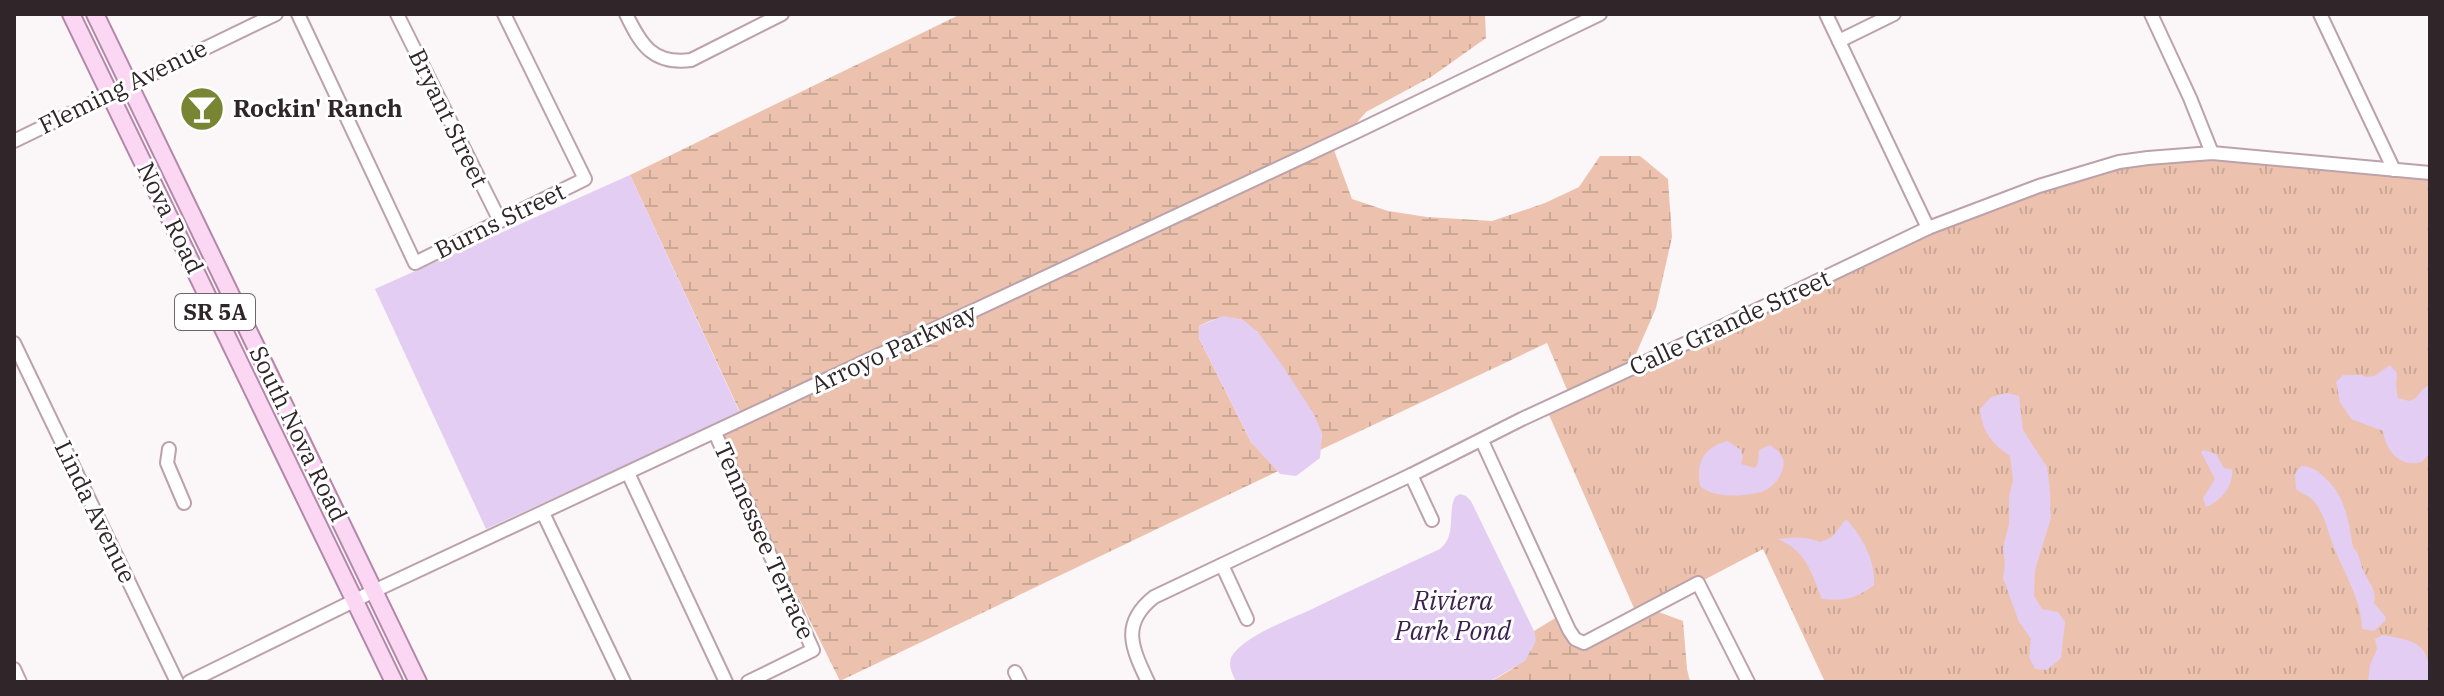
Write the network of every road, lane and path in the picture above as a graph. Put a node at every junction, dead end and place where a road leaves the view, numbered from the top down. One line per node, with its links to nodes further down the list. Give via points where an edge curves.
1 (71, 14): 16 (main road, Nova Road / SR 5A)
2 (95, 14): 15 (main road, South Nova Road / SR 5A)
3 (276, 14): 15 (street, Fleming Avenue)
4 (298, 14): 21 (street, Burns Street, via 415,263)
5 (397, 14): 21 (street, Bryant Street)
6 (504, 14): 21 (street, Burns Street, via 585,179)
7 (626, 14): 8 (street, via 651,52 676,62 691,60)
8 (782, 14)
9 (1600, 14): 28 (street, Arroyo Parkway)
10 (1826, 14): 14 (street)
11 (1894, 14): 14 (street)
12 (2151, 14): 18 (street)
13 (2320, 14): 19 (street)
14 (1839, 41): 22 (street)
15 (129, 84): 16 (street, Fleming Avenue); 24 (main road, South Nova Road / SR 5A)
16 (109, 94): 17 (street, Fleming Avenue); 23 (main road, Nova Road / SR 5A)
17 (14, 141)
18 (2212, 153): 19 (street, Calle Grande Street); 22 (street, Calle Grande Street, via 2119,162)
19 (2394, 170): 20 (street, Calle Grande Street)
20 (2430, 173)
21 (500, 221)
22 (1928, 228): 29 (street, Calle Grande Street)
23 (219, 321): 24 (main road); 26 (main road, Nova Road / SR 5A)
24 (250, 335): 27 (main road, South Nova Road / SR 5A)
25 (14, 343): 42 (street, Linda Avenue)
26 (261, 409): 27 (main road); 38 (main road, Nova Road / SR 5A)
27 (293, 425): 37 (main road, South Nova Road / SR 5A)
28 (715, 433): 31 (street, Arroyo Parkway); 48 (street, Tennessee Terrace, via 813,650)
29 (1482, 441): 32 (street, Calle Grande Street); 50 (street, via 1575,639 1584,643 1698,583)
30 (169, 449): 33 (street, via 167,463)
31 (628, 473): 34 (street, Arroyo Parkway); 47 (street)
32 (1411, 475): 35 (street); 36 (street, Calle Grande Street)
33 (184, 503)
34 (543, 513): 37 (street, Arroyo Parkway); 46 (street)
35 (1432, 520)
36 (1222, 565): 39 (street); 49 (street, Calle Grande Street, via 1141,607 1131,637)
37 (374, 591): 38 (street, Arroyo Parkway); 45 (main road, South Nova Road / SR 5A)
38 (354, 601): 43 (street, Arroyo Parkway); 44 (main road, Nova Road / SR 5A)
39 (1247, 619)
40 (14, 669): 41 (street)
41 (20, 682)
42 (177, 682)
43 (189, 682)
44 (394, 682)
45 (418, 682)
46 (624, 682)
47 (726, 682)
48 (748, 682)
49 (1148, 682)
50 (1748, 682)

